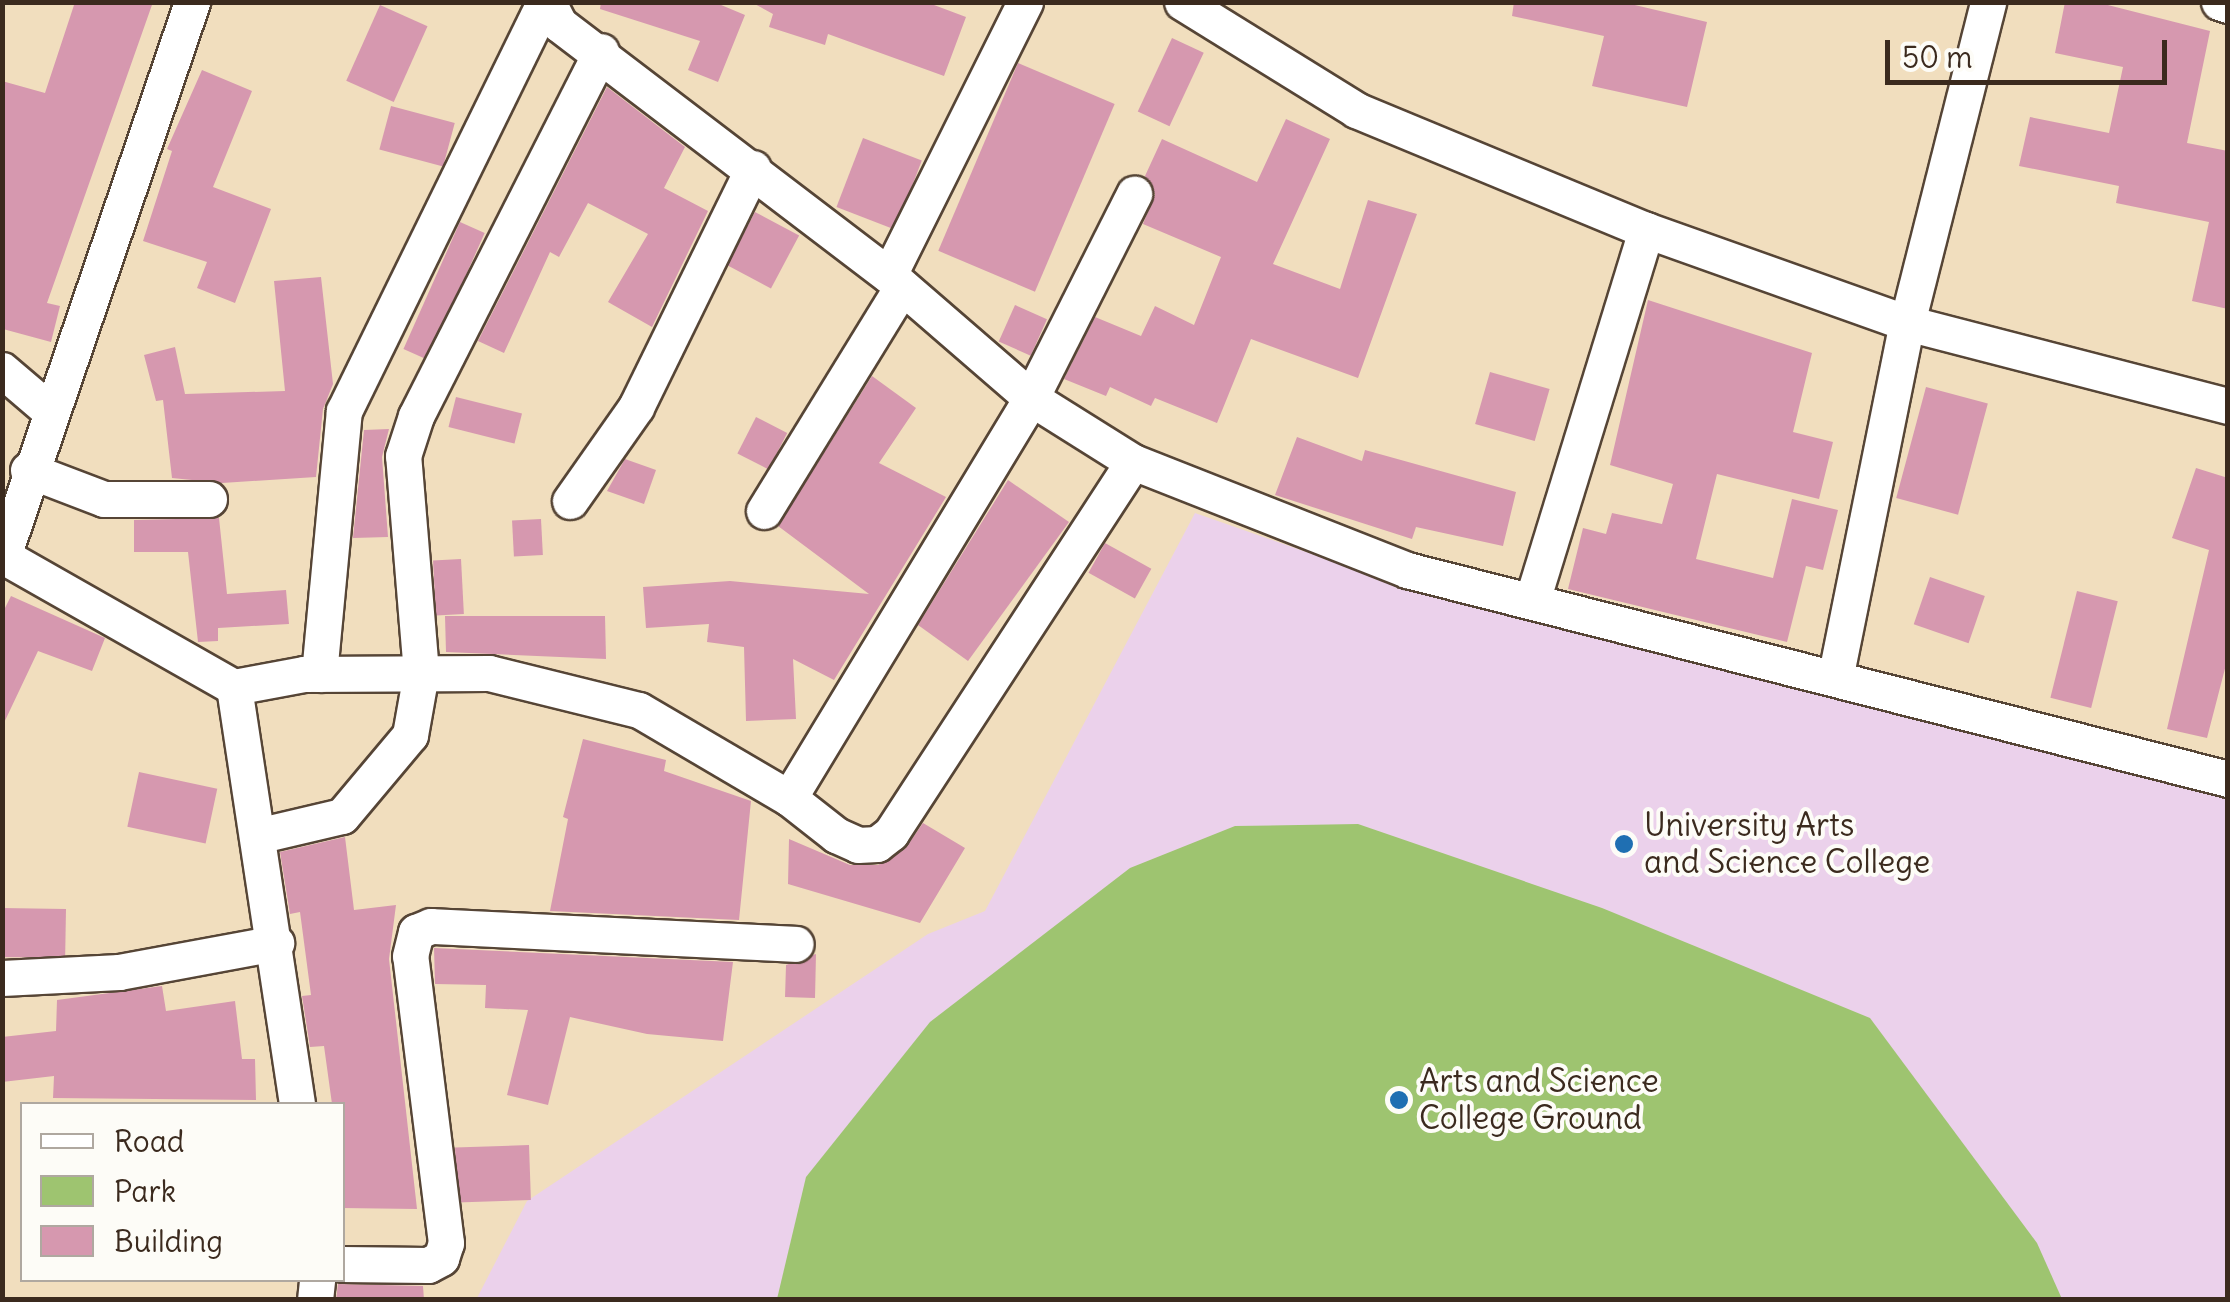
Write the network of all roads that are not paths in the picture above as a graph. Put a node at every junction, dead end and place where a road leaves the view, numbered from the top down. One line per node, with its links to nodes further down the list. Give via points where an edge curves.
1 (192, 2): 17 (street)
2 (546, 2): 8 (street, via 558,24); 26 (street, via 344,412)
3 (1025, 2): 12 (street)
4 (1182, 2): 11 (street, via 1356,110)
5 (1988, 2): 13 (street)
6 (2219, 2): 7 (street)
7 (2228, 5)
8 (600, 51): 9 (street); 25 (street, via 416,416 403,456)
9 (754, 168): 12 (street); 21 (street, via 636,406)
10 (1134, 194): 15 (street)
11 (1646, 230): 13 (street); 24 (street)
12 (896, 281): 15 (street); 22 (street)
13 (1907, 323): 16 (street); 27 (street)
14 (2, 370): 17 (street)
15 (1031, 398): 18 (street); 30 (street)
16 (2228, 406)
17 (50, 411): 19 (street)
18 (1133, 462): 24 (street, via 1407,570); 30 (street, via 891,833 878,844 858,845)
19 (28, 470): 20 (street, via 104,498); 23 (street)
20 (209, 499)
21 (570, 501)
22 (764, 511)
23 (3, 558): 28 (street)
24 (1532, 601): 27 (street)
25 (420, 673): 26 (street); 30 (street, via 489,673 639,710); 31 (street, via 410,735 342,816)
26 (319, 674): 28 (street)
27 (1836, 674): 29 (street)
28 (234, 688): 31 (street)
29 (2228, 779)
30 (789, 798)
31 (261, 835): 32 (street)
32 (276, 943): 34 (street, via 119,972); 35 (street)
33 (796, 944): 36 (street, via 431,926 416,932 410,956 446,1243 442,1258 428,1265)
34 (2, 978)
35 (298, 1102)
36 (345, 1264)

